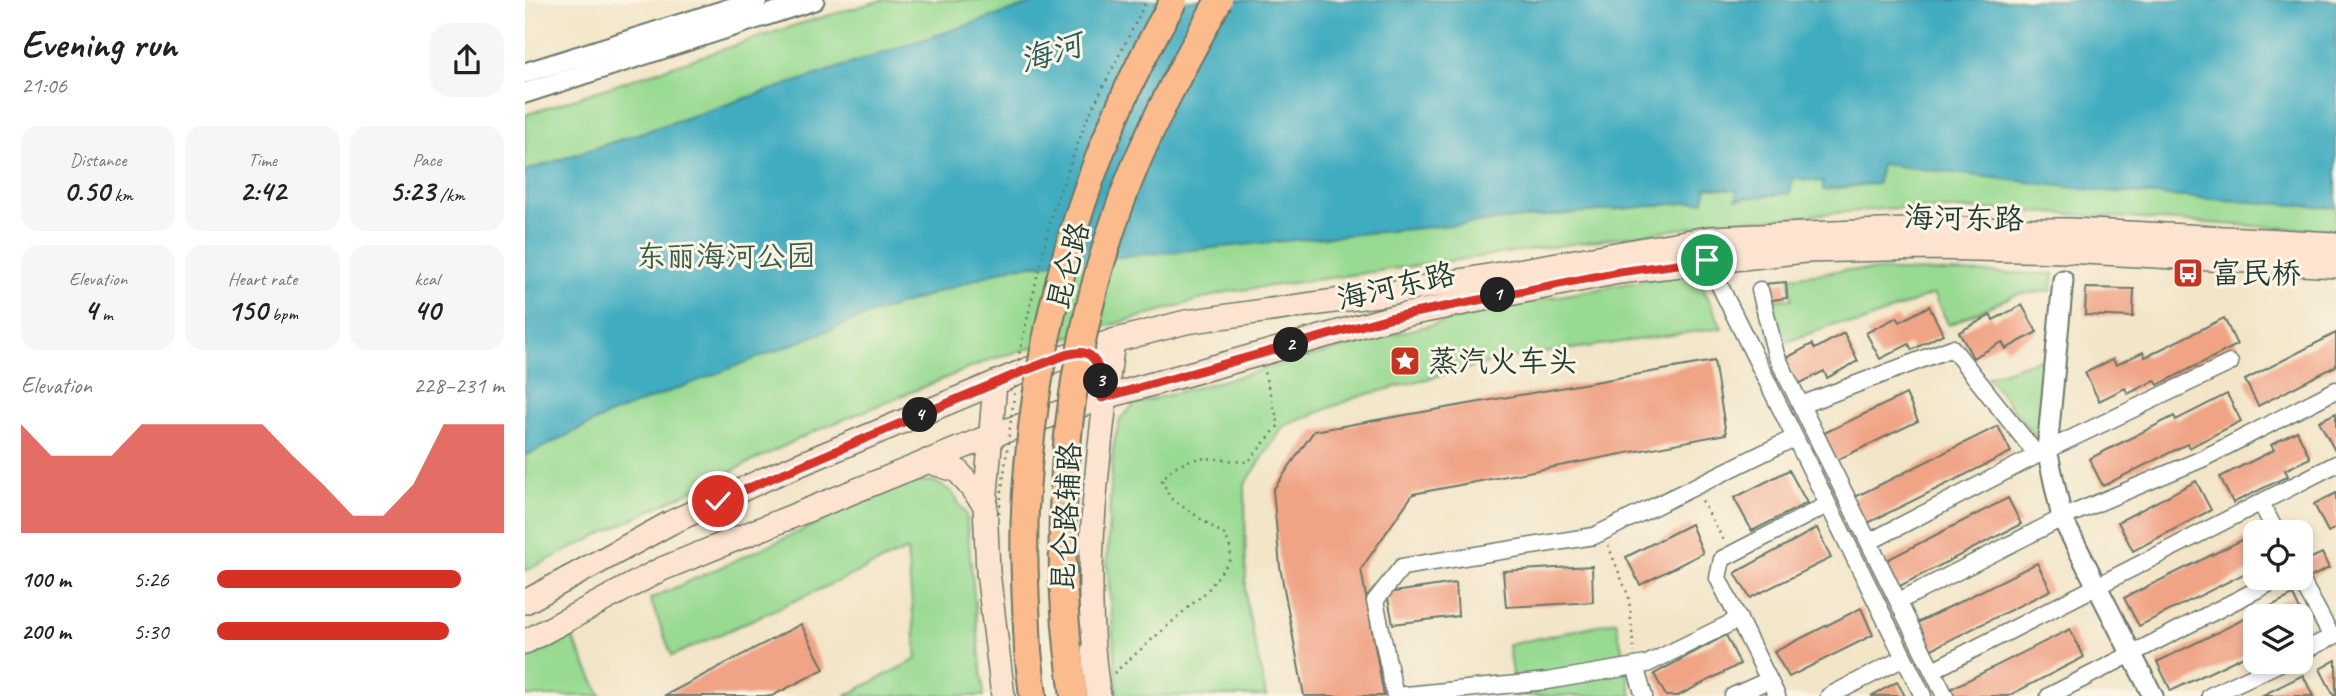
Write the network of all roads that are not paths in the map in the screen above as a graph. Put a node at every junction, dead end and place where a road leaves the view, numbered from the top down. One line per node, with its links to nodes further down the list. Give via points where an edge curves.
1 (757, 0): 5 (street)
2 (814, 0): 6 (street)
3 (1174, 0): 50 (highway, 昆仑路, bridge, via 1106,136 1068,248 1043,345 1026,491 1024,569)
4 (1219, 0): 48 (highway, 昆仑路, bridge, via 1150,135 1120,204 1092,291 1074,391 1062,506 1068,648)
5 (525, 73)
6 (525, 93)
7 (2336, 244): 12 (main road, 海河东路, via 2071,230 1932,229 1709,238 1397,292 1186,322)
8 (1707, 260): 9 (main road, 海河东路, via 1805,251 1929,248); 17 (main road, 海河东路, via 1619,272 1389,318); 22 (street)
9 (2336, 266)
10 (2063, 280): 24 (street)
11 (1760, 290): 20 (street, via 1776,355)
12 (1114, 341): 13 (main road, 海河东路); 19 (main road)
13 (1079, 352): 15 (main road, 海河东路); 19 (main road, via 1098,362)
14 (2230, 363): 24 (street)
15 (1026, 370): 16 (main road, 海河东路); 23 (main road, via 1003,391)
16 (995, 383): 23 (main road); 37 (main road, 海河东路, via 670,523)
17 (1146, 385): 19 (main road, 海河东路); 21 (main road, via 1118,402)
18 (2336, 390): 30 (street, via 2201,459)
19 (1104, 397): 21 (main road, 昆仑路辅路); 23 (main road, 海河东路)
20 (1801, 405): 24 (street, via 1952,348); 32 (street)
21 (1103, 423): 48 (main road, 昆仑路辅路)
22 (1794, 438): 29 (street); 51 (street, via 1594,536 1402,567 1375,601)
23 (990, 441): 25 (main road, 海河东路); 28 (main road)
24 (2042, 453): 30 (street); 32 (street)
25 (927, 461): 28 (main road, via 958,471); 40 (main road, 海河东路, via 662,569)
26 (2336, 464): 27 (street)
27 (2261, 503): 31 (street); 33 (street)
28 (985, 505): 49 (main road)
29 (1828, 505): 38 (street, via 1722,559 1719,579); 43 (street)
30 (2062, 518): 33 (street); 36 (street)
31 (2270, 520)
32 (1869, 542): 36 (street)
33 (2097, 586): 42 (street); 45 (street)
34 (2256, 590): 42 (street)
35 (2307, 590): 39 (street)
36 (1899, 601): 45 (street)
37 (525, 602)
38 (1739, 619): 44 (street); 47 (street)
39 (2334, 636): 41 (street)
40 (525, 642)
41 (2313, 646)
42 (2131, 654): 58 (street); 59 (street)
43 (1904, 658): 55 (street); 56 (street)
44 (1635, 666): 51 (street, via 1547,681); 52 (street)
45 (1933, 670): 57 (street)
46 (2257, 674): 60 (street)
47 (1769, 680): 53 (street); 54 (street)
48 (1090, 693)
49 (1003, 696)
50 (1033, 696)
51 (1395, 696)
52 (1644, 696)
53 (1733, 696)
54 (1777, 696)
55 (1829, 696)
56 (1923, 696)
57 (1945, 696)
58 (2049, 696)
59 (2153, 696)
60 (2210, 696)

